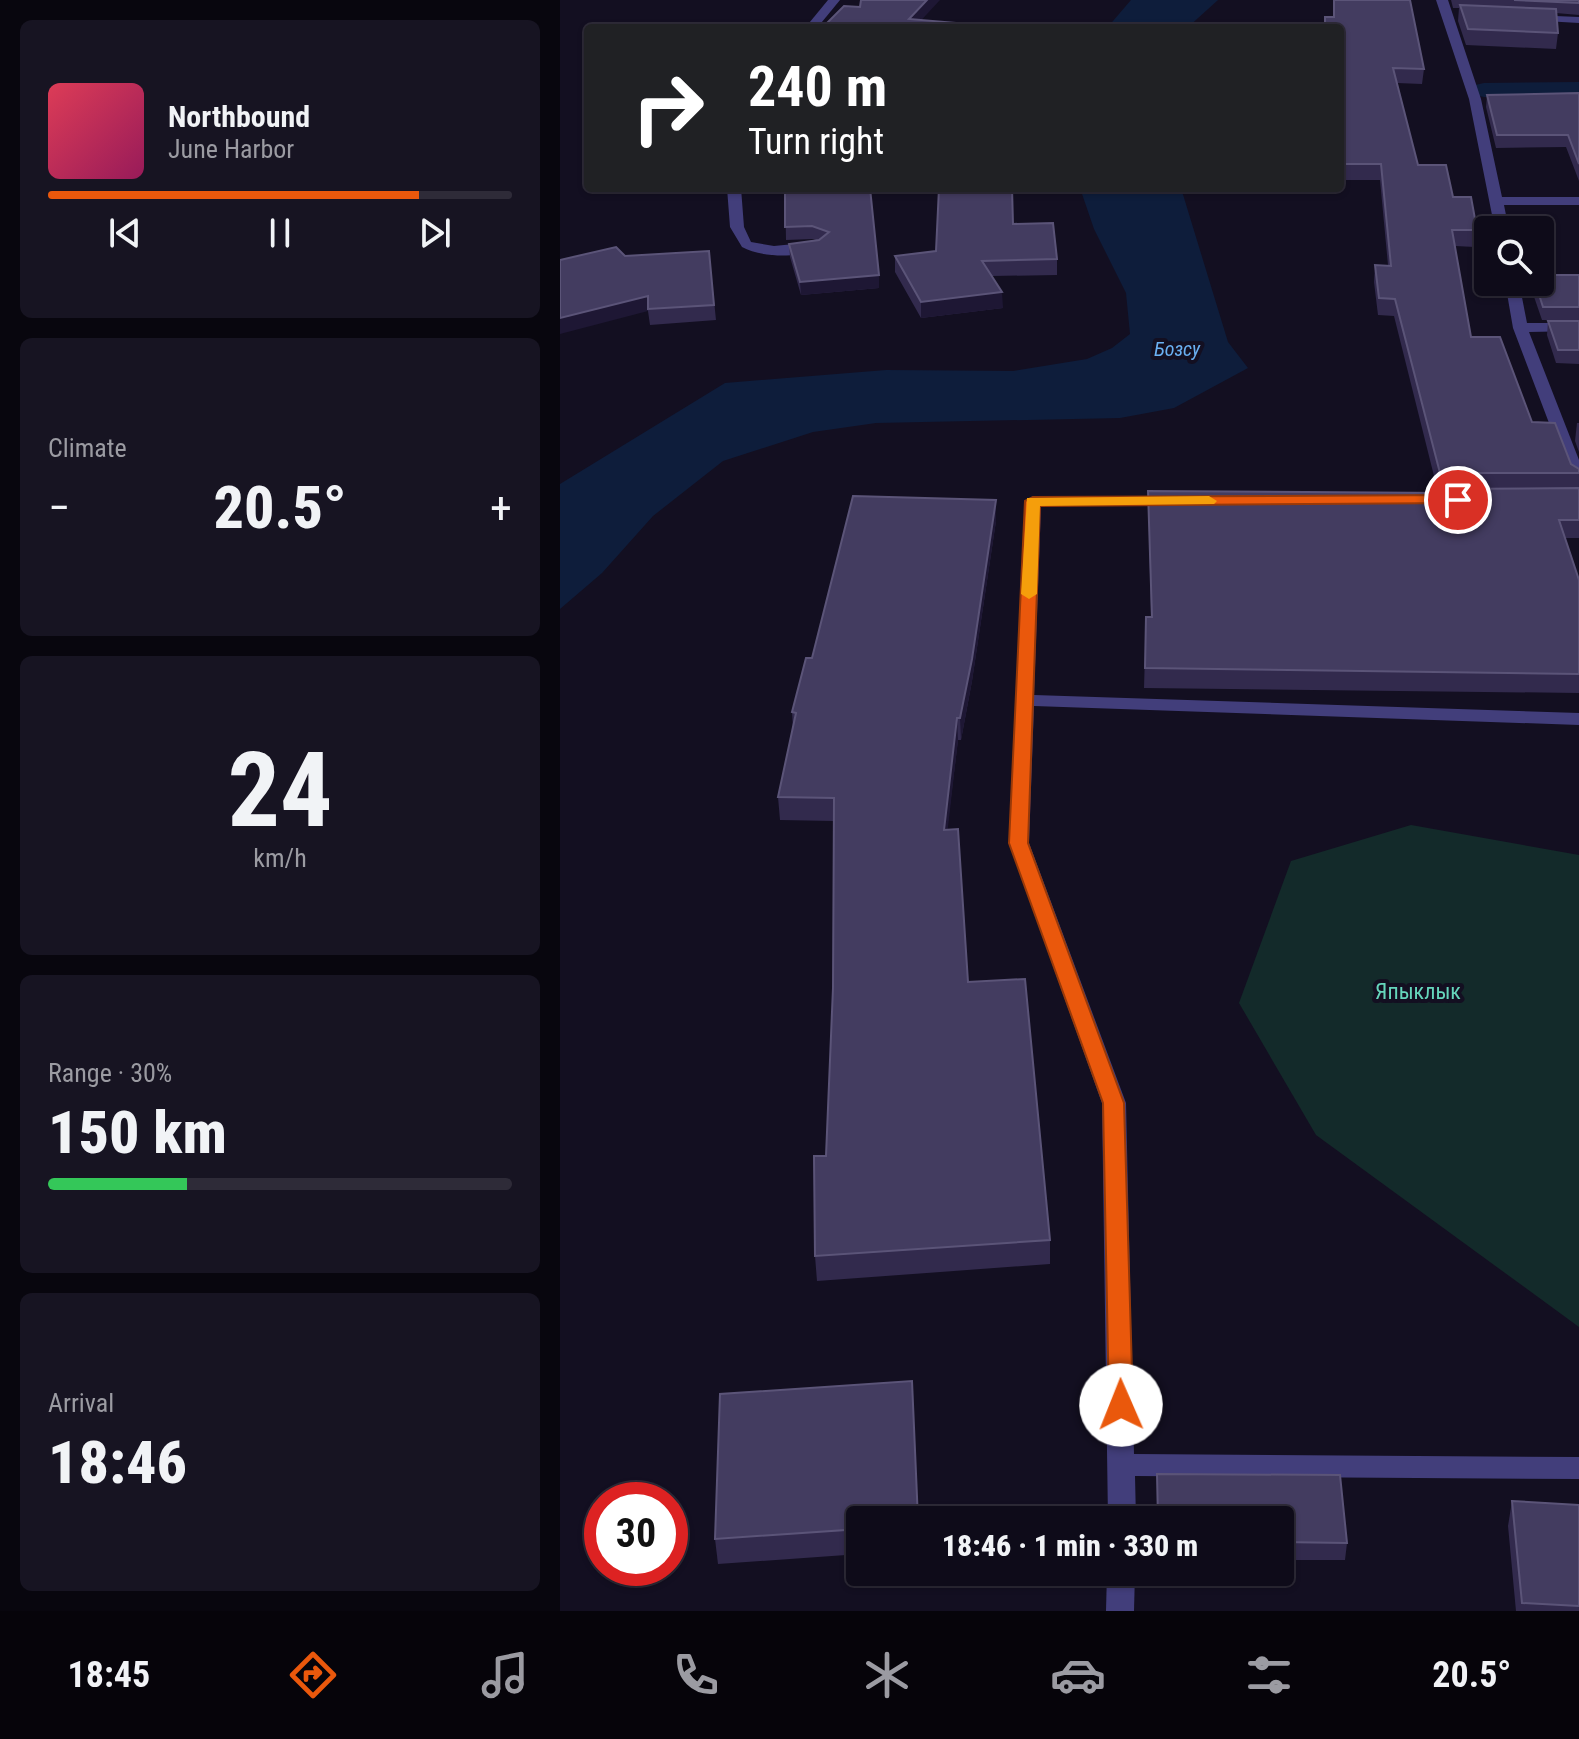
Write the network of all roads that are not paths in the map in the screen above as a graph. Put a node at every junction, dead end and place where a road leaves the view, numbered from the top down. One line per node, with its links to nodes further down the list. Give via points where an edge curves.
1 (834, 0): 7 (street)
2 (1442, 0): 3 (street)
3 (1444, 14): 4 (street); 8 (street)
4 (1459, 15)
5 (1519, 18): 6 (street)
6 (1579, 20)
7 (814, 24)
8 (1475, 99): 9 (street); 11 (street)
9 (1490, 99)
10 (734, 192): 14 (street, via 740,237 747,246)
11 (1497, 201): 12 (street); 13 (street)
12 (1579, 201)
13 (1500, 216)
14 (820, 246)
15 (1514, 296): 17 (street)
16 (1579, 327): 17 (street)
17 (1520, 328): 18 (street)
18 (1579, 481)
19 (1189, 501): 20 (street, via 1033,501)
20 (1024, 700): 21 (street); 22 (street, via 1019,843 1114,1103)
21 (1579, 719)
22 (1123, 1465): 23 (street); 24 (street)
23 (1579, 1468)
24 (1122, 1506)
25 (1121, 1586): 26 (street)
26 (1120, 1611)

